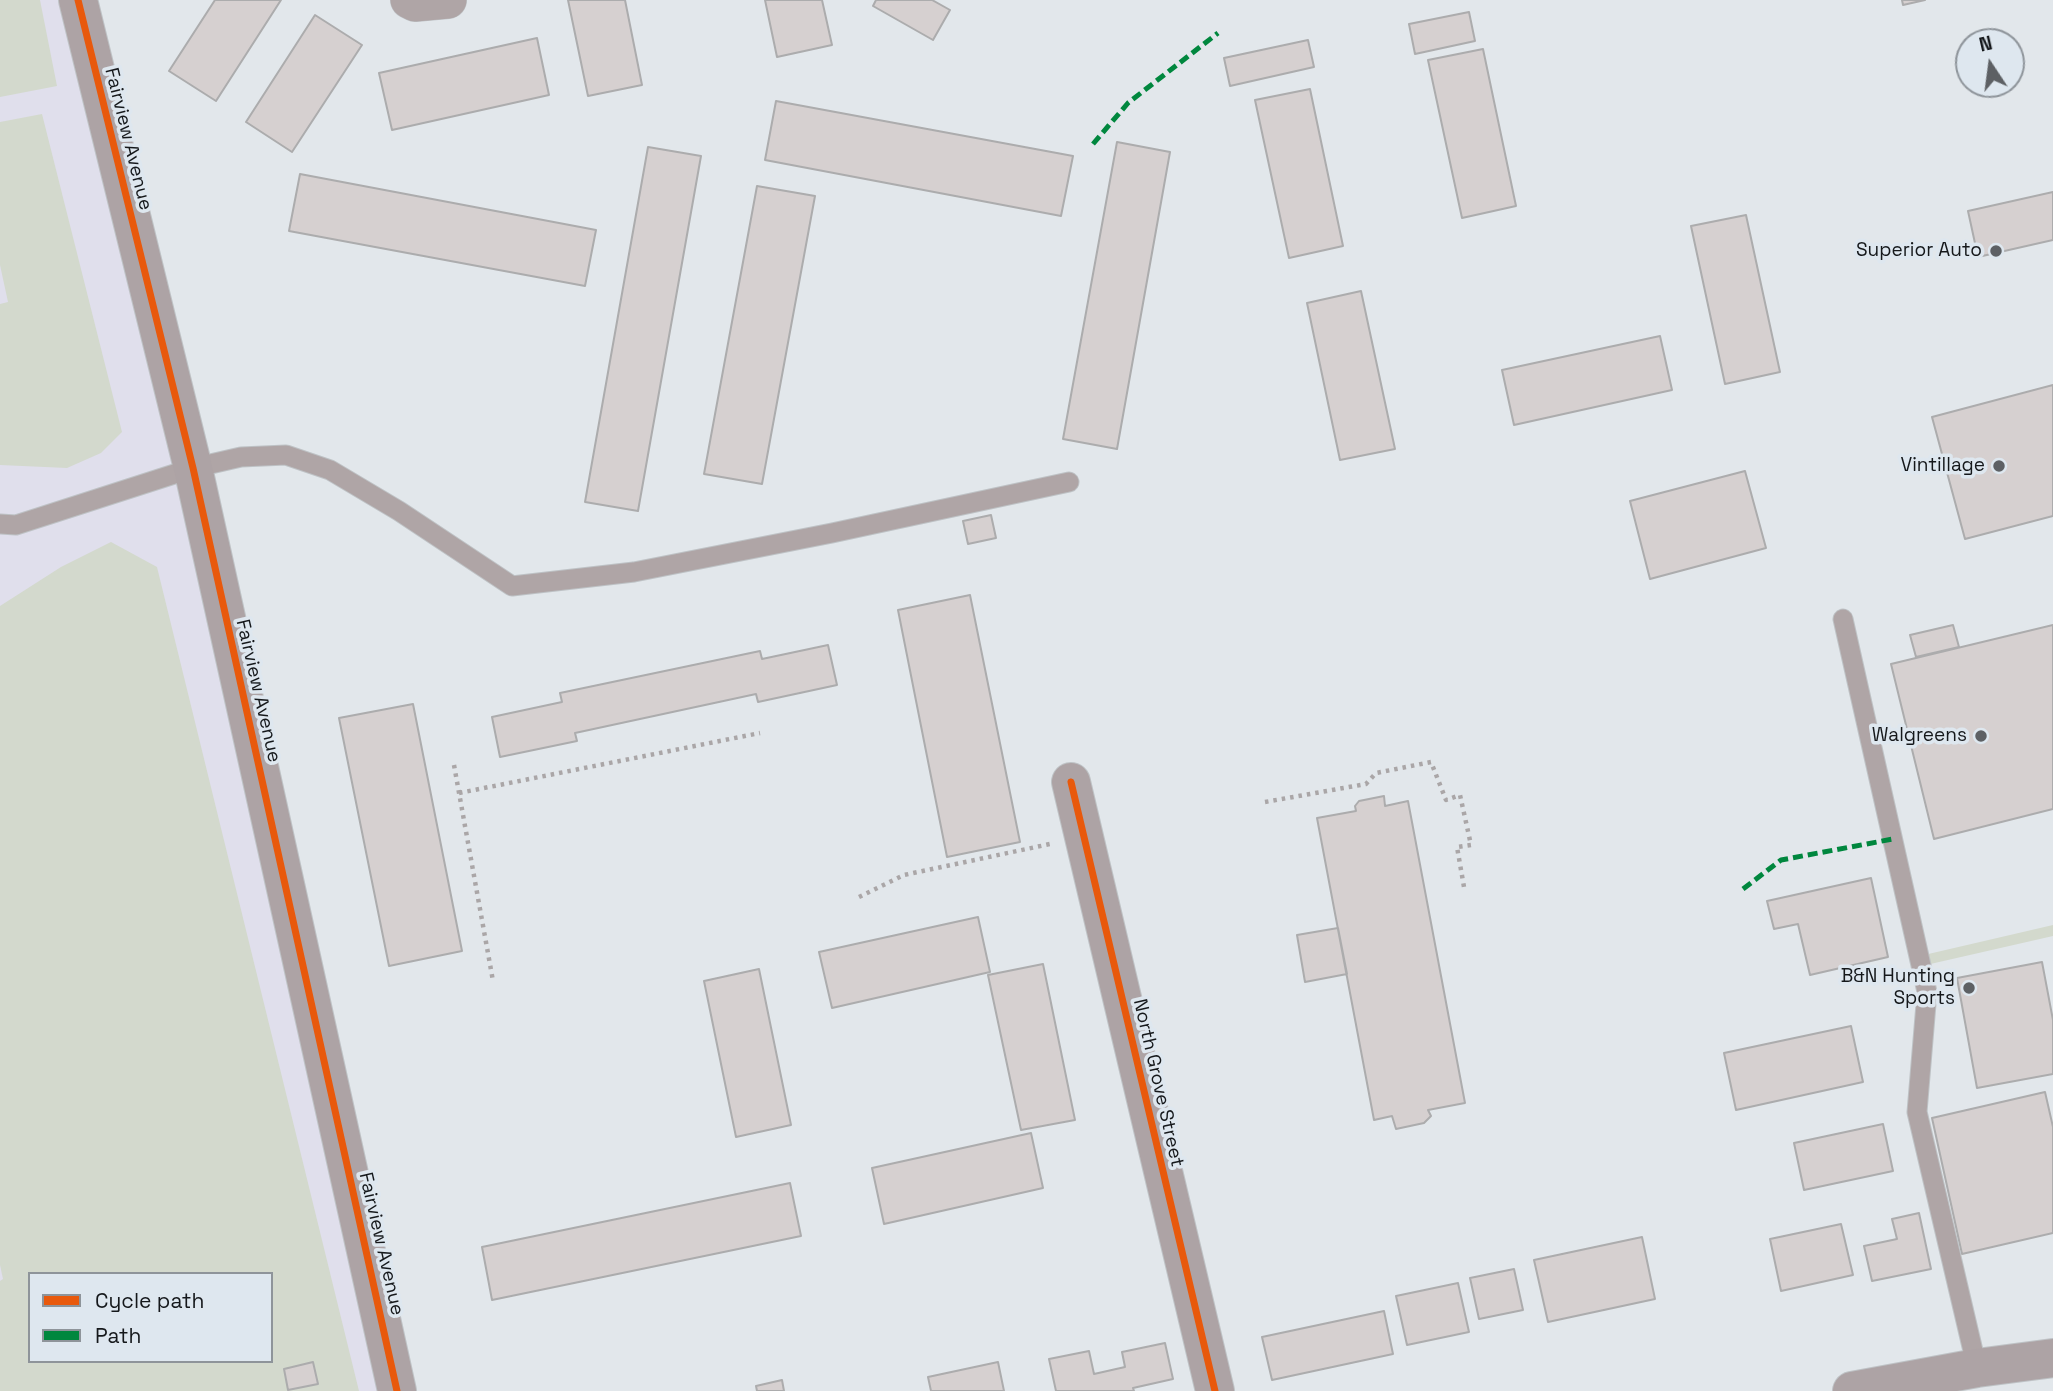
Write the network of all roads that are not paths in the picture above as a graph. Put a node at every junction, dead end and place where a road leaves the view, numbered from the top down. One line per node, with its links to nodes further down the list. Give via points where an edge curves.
1 (78, 0): 4 (street, Fairview Avenue)
2 (409, 0): 3 (street)
3 (448, 0)
4 (192, 468): 5 (lane, via 241,457 286,455 330,470 512,586 634,572); 6 (lane); 12 (street, Fairview Avenue)
5 (1069, 482)
6 (8, 525): 7 (lane)
7 (0, 539)
8 (1843, 619): 11 (lane, via 1927,992 1917,1112)
9 (1072, 782): 13 (street, North Grove Street)
10 (2053, 1359): 11 (street)
11 (1977, 1368): 14 (street)
12 (397, 1391)
13 (1214, 1391)
14 (1852, 1391)

